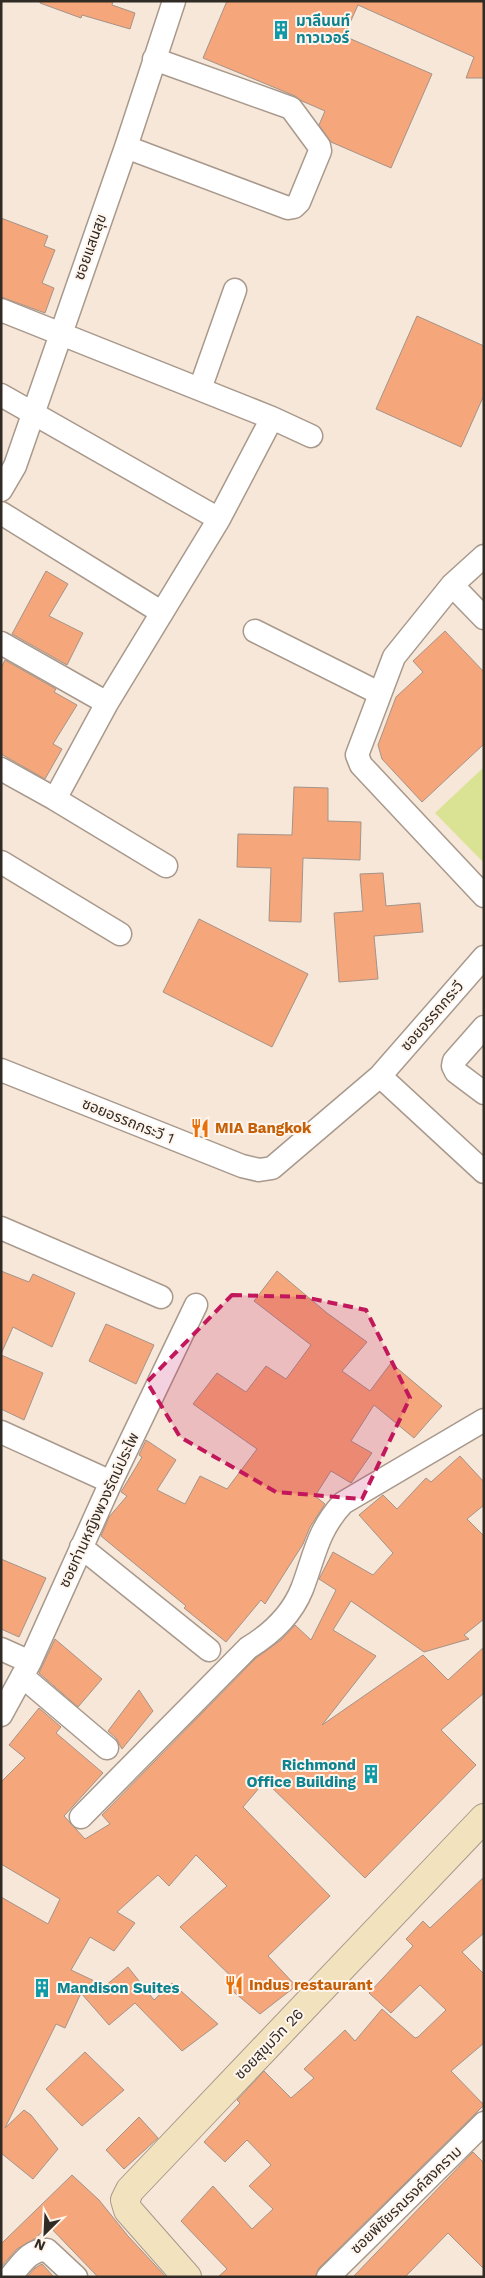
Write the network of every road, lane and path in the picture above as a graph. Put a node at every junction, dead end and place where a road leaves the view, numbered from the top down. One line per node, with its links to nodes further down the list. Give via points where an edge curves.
1 (174, 1): 2 (street, ซอยแสนสุข)
2 (154, 59): 3 (street, ซอยแสนสุข); 3 (street, via 291,108 320,151 299,202 288,208)
3 (126, 147): 6 (street, ซอยแสนสุข)
4 (234, 290): 7 (street)
5 (1, 310): 6 (street)
6 (59, 333): 7 (street); 9 (street, ซอยแสนสุข)
7 (200, 389): 10 (street)
8 (1, 395): 9 (street)
9 (32, 413): 12 (street, ซอยแสนสุข, via 15,466); 14 (street)
10 (272, 418): 11 (street); 14 (street)
11 (311, 436)
12 (1, 490)
13 (1, 513): 17 (street)
14 (219, 519): 17 (street)
15 (484, 556): 16 (street)
16 (452, 585): 18 (street); 21 (street, via 394,657)
17 (161, 612): 22 (street)
18 (484, 618)
19 (255, 631): 21 (street)
20 (1, 643): 22 (street)
21 (379, 693): 27 (street, via 357,755 361,765)
22 (107, 703): 24 (street)
23 (1, 769): 24 (street)
24 (55, 799): 26 (street)
25 (1, 862): 28 (street)
26 (166, 866)
27 (484, 896)
28 (120, 934)
29 (484, 957): 32 (street, ซอยอรรถกระวี)
30 (484, 1028): 33 (street, via 453,1066 456,1072)
31 (1, 1070): 32 (street, ซอยอรรถกระวี 1, via 259,1170 272,1168)
32 (380, 1076): 34 (street)
33 (484, 1093)
34 (484, 1172)
35 (1, 1228): 36 (street)
36 (161, 1297)
37 (196, 1305): 40 (street, ซอยท่านหญิงพวงรัตน์ประไพ)
38 (484, 1420): 47 (street, via 343,1503 328,1519 301,1591 281,1622 248,1648)
39 (1, 1432): 40 (street)
40 (111, 1482): 41 (street, ซอยท่านหญิงพวงรัตน์ประไพ)
41 (81, 1547): 43 (street); 44 (street, ซอยท่านหญิงพวงรัตน์ประไพ)
42 (1, 1649): 44 (street)
43 (209, 1650)
44 (26, 1669): 45 (street, ซอยท่านหญิงพวงรัตน์ประไพ); 46 (street)
45 (1, 1715)
46 (107, 1748)
47 (81, 1817)
48 (484, 1818): 52 (street, ซอยสุขุมวิท 26, via 130,2190 125,2200 128,2210)
49 (484, 2123): 53 (street, ซอยพิชัยรณรงค์สงคราม)
50 (10, 2277): 51 (street, via 32,2252 47,2250)
51 (76, 2277)
52 (188, 2277)
53 (328, 2277)

